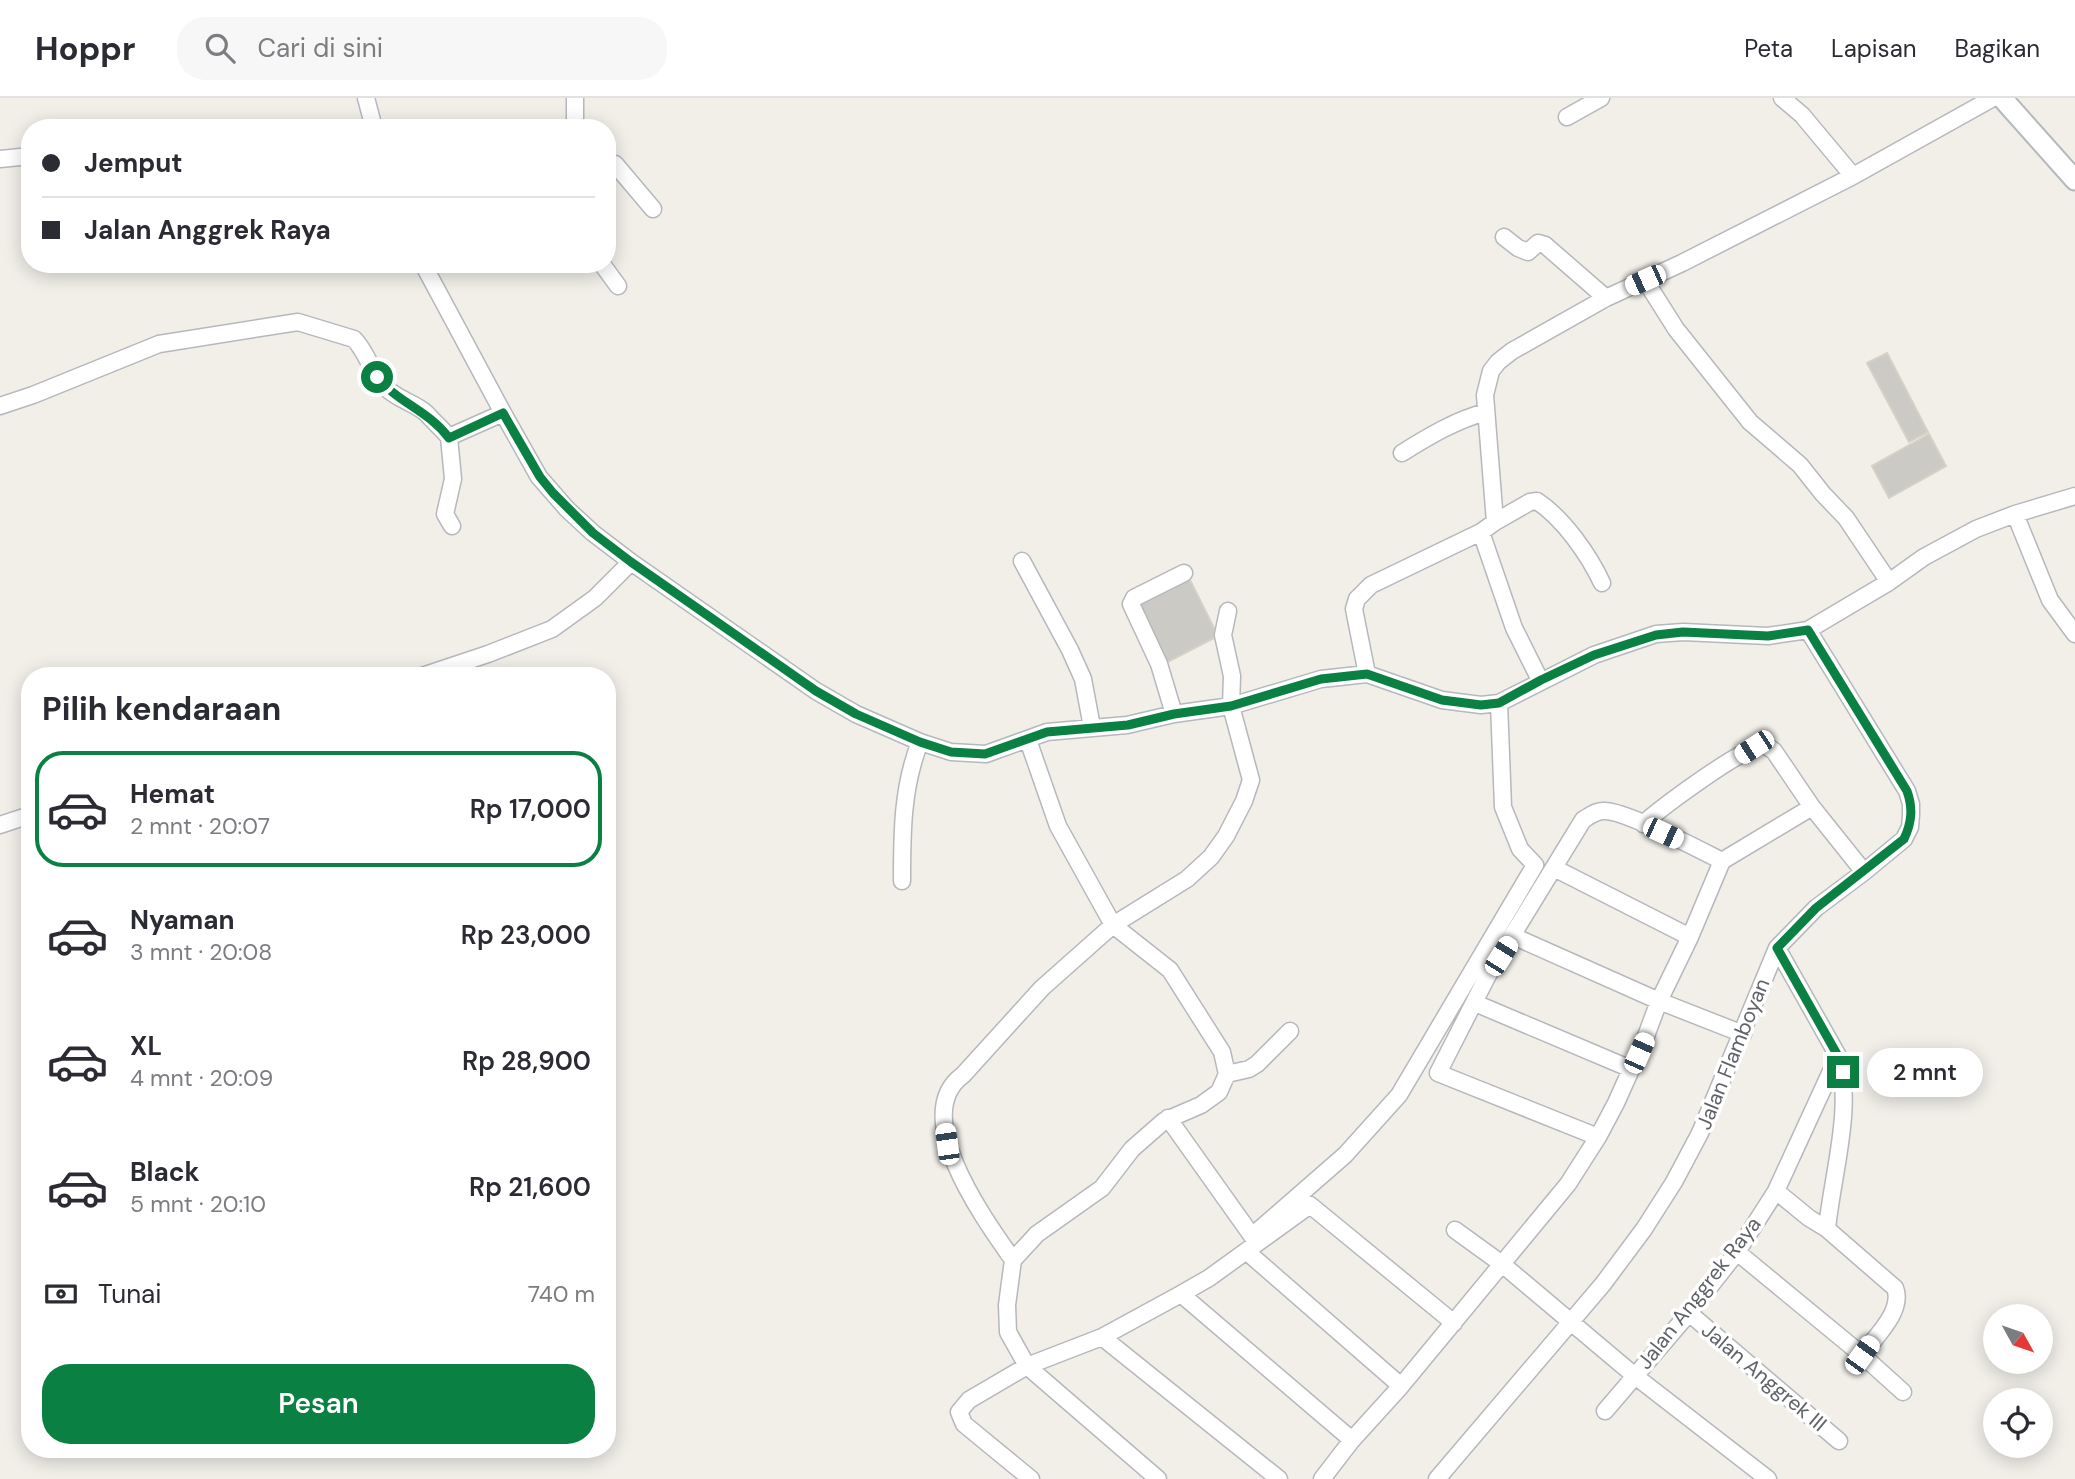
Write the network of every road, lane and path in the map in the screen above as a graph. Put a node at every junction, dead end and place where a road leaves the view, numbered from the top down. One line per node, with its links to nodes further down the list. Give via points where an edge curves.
1 (366, 98): 8 (street)
2 (575, 98): 9 (street)
3 (1601, 98): 7 (street)
4 (1782, 98): 13 (street)
5 (1993, 98): 13 (street)
6 (2002, 98): 14 (street)
7 (1567, 117)
8 (372, 119)
9 (575, 119)
10 (21, 157): 11 (street)
11 (0, 159)
12 (616, 165): 15 (street)
13 (1853, 176): 19 (street)
14 (2075, 180)
15 (653, 209)
16 (1504, 237): 21 (street, via 1528,252 1538,243 1545,245)
17 (428, 273): 24 (street)
18 (609, 273): 20 (street)
19 (1645, 280): 21 (street); 35 (street, via 1676,330 1750,422 1800,465 1846,518)
20 (618, 286)
21 (1605, 298): 23 (street, via 1498,362 1487,381)
22 (0, 405): 25 (street, via 159,344 298,323 354,339 386,388 425,412)
23 (1486, 412): 26 (street, via 1467,417); 29 (street)
24 (503, 413): 25 (street); 33 (street, via 546,485 593,533)
25 (449, 438): 30 (street, via 453,479 445,514)
26 (1402, 453)
27 (2075, 496): 28 (street)
28 (2015, 514): 35 (street, via 1976,529); 39 (street, via 2050,600)
29 (1495, 522): 31 (street); 36 (street, via 1537,501 1583,549)
30 (452, 526)
31 (1481, 532): 41 (street, via 1363,592 1354,609); 42 (street, via 1514,628)
32 (1022, 561): 46 (street, via 1083,679)
33 (631, 562): 40 (street, via 595,598 552,629); 48 (street, via 816,691)
34 (1184, 573): 45 (street, via 1134,598 1131,604 1159,664)
35 (1889, 582): 38 (street)
36 (1602, 583)
37 (1228, 611): 44 (street, via 1223,635 1232,676)
38 (1808, 630): 42 (street, via 1758,637 1683,632 1656,635 1594,655); 55 (street, Jalan Flamboyan, via 1911,804 1910,827 1904,839)
39 (2075, 634)
40 (449, 667)
41 (1367, 674): 43 (street, via 1442,700); 44 (street, via 1321,679)
42 (1541, 680): 43 (street)
43 (1499, 703): 68 (street, via 1503,807 1520,849 1535,865 1399,1095 1345,1155 1252,1236)
44 (1231, 706): 45 (street); 57 (street, via 1251,780 1226,836 1187,879)
45 (1174, 714): 46 (street, via 1128,725)
46 (1091, 727): 47 (street, via 1047,732)
47 (1028, 740): 48 (street, via 985,754 951,752); 57 (street, via 1058,826)
48 (920, 742): 56 (street, via 906,796)
49 (1812, 807): 51 (street, via 1774,751 1760,744); 53 (street); 55 (street)
50 (21, 818): 52 (street)
51 (1643, 824): 53 (street); 54 (street, via 1609,811 1592,814 1577,826)
52 (0, 825)
53 (1721, 861): 59 (street)
54 (1554, 868): 58 (street); 59 (street)
55 (1864, 872): 60 (street, Jalan Flamboyan, via 1816,908)
56 (902, 881)
57 (1113, 925): 67 (street, via 1170,970 1222,1052); 75 (street, via 1042,988 947,1093 943,1117 947,1144 980,1211)
58 (1513, 936): 61 (street); 62 (street)
59 (1690, 937): 61 (street)
60 (1777, 948): 64 (street, Jalan Flamboyan); 65 (street)
61 (1658, 1001): 64 (street); 66 (street)
62 (1475, 1003): 66 (street); 69 (street, via 1438,1073)
63 (1290, 1031): 67 (street, via 1249,1069)
64 (1743, 1034): 79 (street, Jalan Flamboyan, via 1674,1182 1603,1284)
65 (1838, 1056): 70 (street, Jalan Anggrek Raya); 71 (street, via 1845,1096)
66 (1631, 1069): 69 (street)
67 (1227, 1074): 68 (street, via 1211,1099)
68 (1168, 1118): 75 (street, via 1132,1149 1101,1188 1037,1234)
69 (1598, 1137): 76 (street, via 1568,1184)
70 (1776, 1191): 71 (street); 74 (street, Jalan Anggrek Raya)
71 (1827, 1229): 82 (street, via 1897,1294 1895,1309)
72 (1455, 1230): 76 (street)
73 (1246, 1251): 77 (street); 80 (street, via 1310,1205); 85 (street)
74 (1737, 1252): 78 (street, Jalan Anggrek Raya); 82 (street)
75 (1013, 1260): 83 (street, via 1009,1332)
76 (1502, 1264): 79 (street); 80 (street)
77 (1181, 1294): 81 (street); 88 (street)
78 (1689, 1313): 84 (street, Jalan Anggrek Raya); 89 (street, Jalan Anggrek III)
79 (1569, 1321): 84 (street); 94 (street, Jalan Flamboyan)
80 (1454, 1323): 85 (street)
81 (1102, 1337): 83 (street); 92 (street)
82 (1862, 1355): 86 (street)
83 (1027, 1366): 90 (street, via 969,1400 959,1412 964,1424); 91 (street)
84 (1635, 1376): 87 (street, Jalan Anggrek Raya); 95 (street)
85 (1401, 1386): 88 (street)
86 (1903, 1392)
87 (1605, 1411)
88 (1352, 1440): 93 (street)
89 (1839, 1441)
90 (1031, 1479)
91 (1158, 1479)
92 (1279, 1479)
93 (1322, 1479)
94 (1437, 1479)
95 (1768, 1479)

